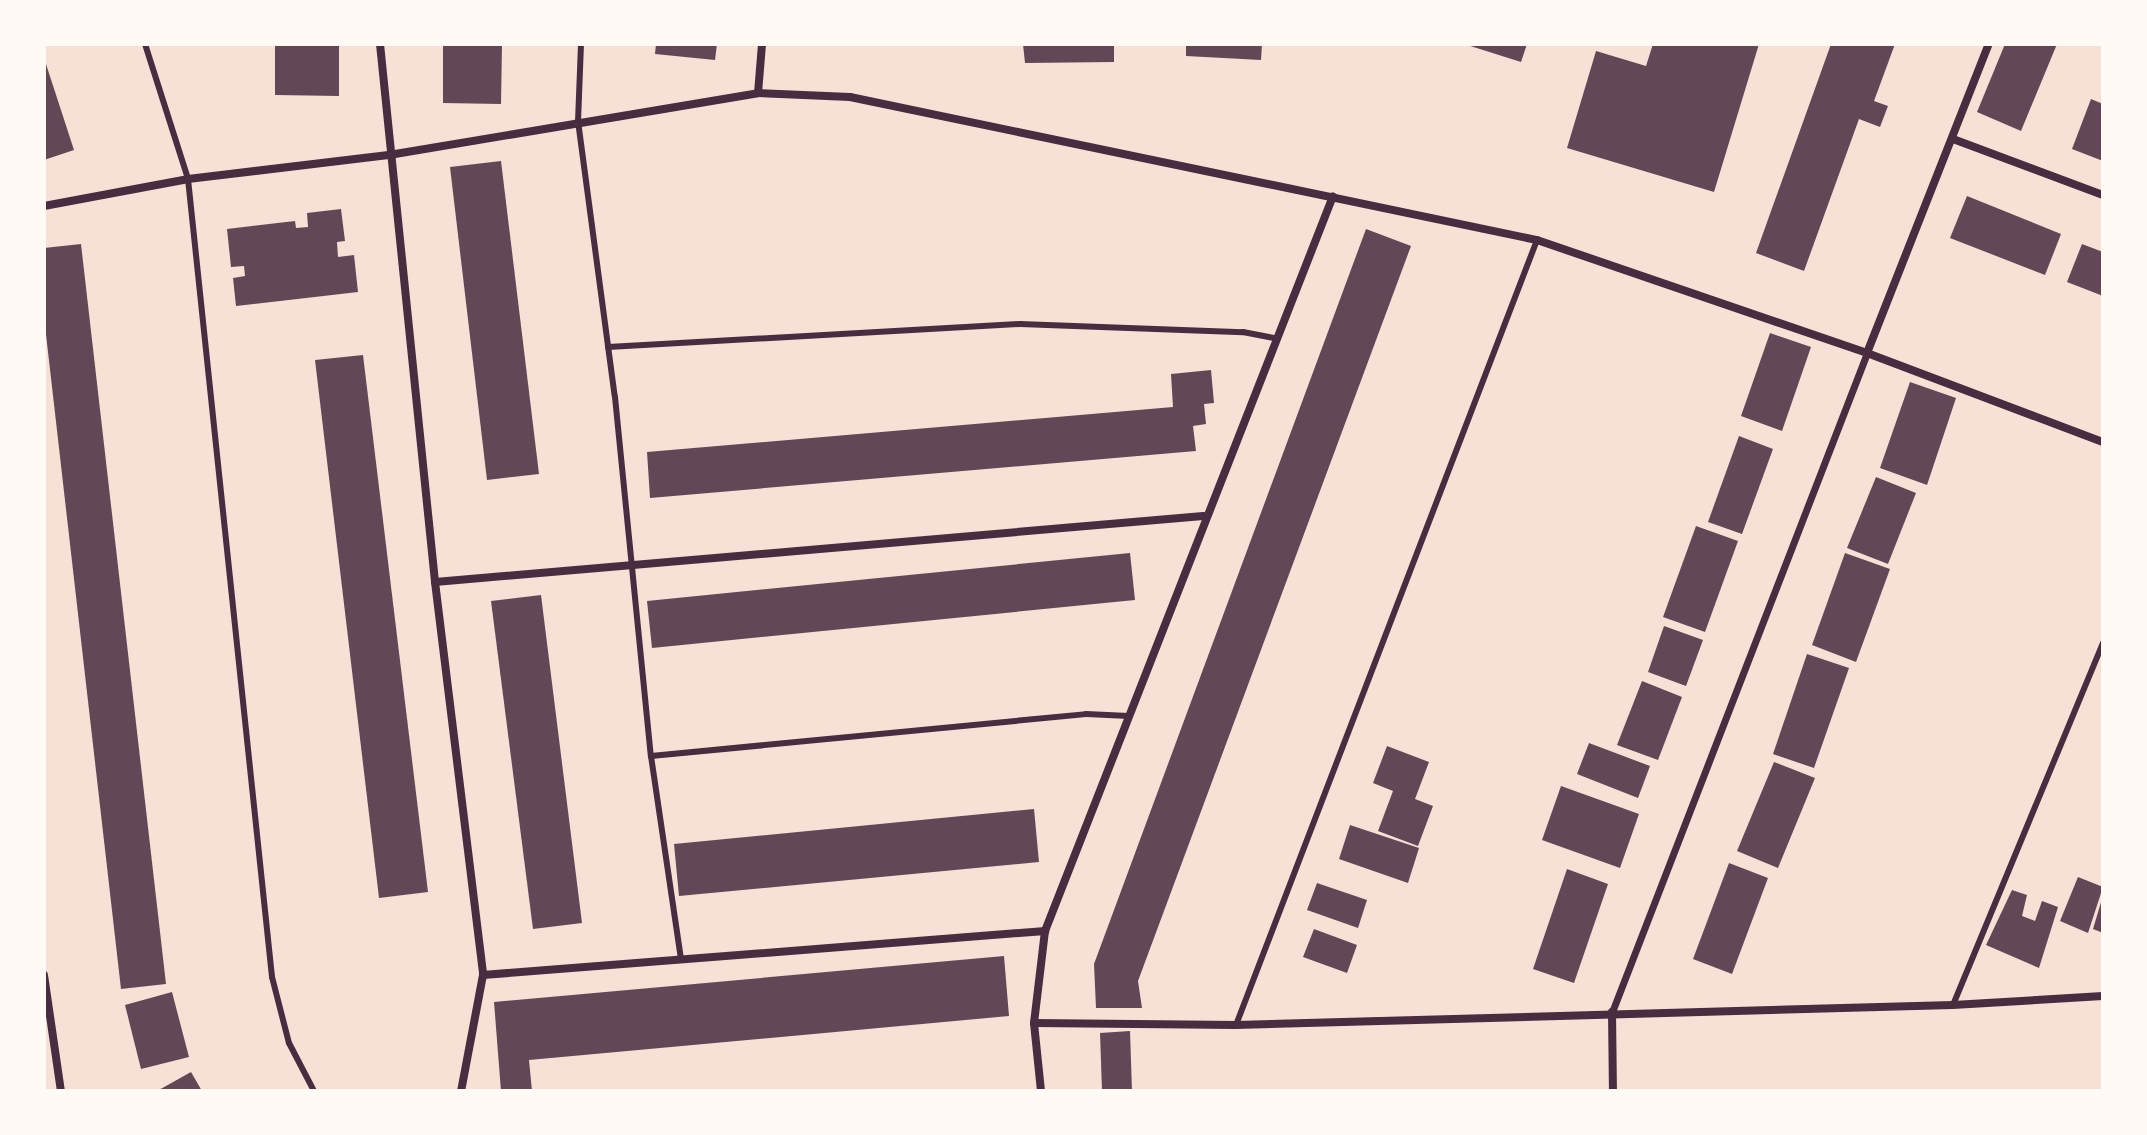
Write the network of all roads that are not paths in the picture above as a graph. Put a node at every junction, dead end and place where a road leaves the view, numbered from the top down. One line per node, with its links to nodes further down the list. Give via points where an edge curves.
1 (145, 44): 10 (lane)
2 (380, 44): 9 (street)
3 (581, 44): 7 (lane)
4 (762, 44): 6 (street)
5 (1989, 44): 8 (street)
6 (758, 93): 7 (street); 12 (street, via 850,97)
7 (578, 121): 9 (street); 16 (lane)
8 (1953, 139): 11 (street); 17 (street)
9 (389, 155): 10 (street); 21 (street)
10 (188, 179): 13 (street); 35 (lane, via 272,977 289,1043)
11 (2103, 195)
12 (1333, 196): 14 (street); 15 (street)
13 (44, 206)
14 (1537, 240): 17 (street); 33 (lane)
15 (1275, 338): 16 (lane, via 1243,332 1020,324); 19 (street)
16 (608, 347): 20 (lane)
17 (1867, 353): 18 (street); 31 (street)
18 (2103, 442)
19 (1203, 516): 20 (street); 23 (street)
20 (631, 561): 21 (street); 24 (lane)
21 (435, 582): 28 (street)
22 (2103, 643): 30 (lane)
23 (1129, 716): 24 (lane, via 1086,714); 25 (street)
24 (651, 756): 26 (lane)
25 (1045, 931): 26 (street); 32 (street)
26 (681, 960): 28 (street)
27 (44, 975): 34 (street)
28 (483, 975): 36 (street)
29 (2103, 996): 30 (street)
30 (1953, 1005): 31 (street)
31 (1612, 1012): 33 (street); 38 (street)
32 (1034, 1023): 33 (street); 37 (street)
33 (1236, 1025)
34 (61, 1091)
35 (314, 1091)
36 (461, 1091)
37 (1041, 1091)
38 (1613, 1091)

